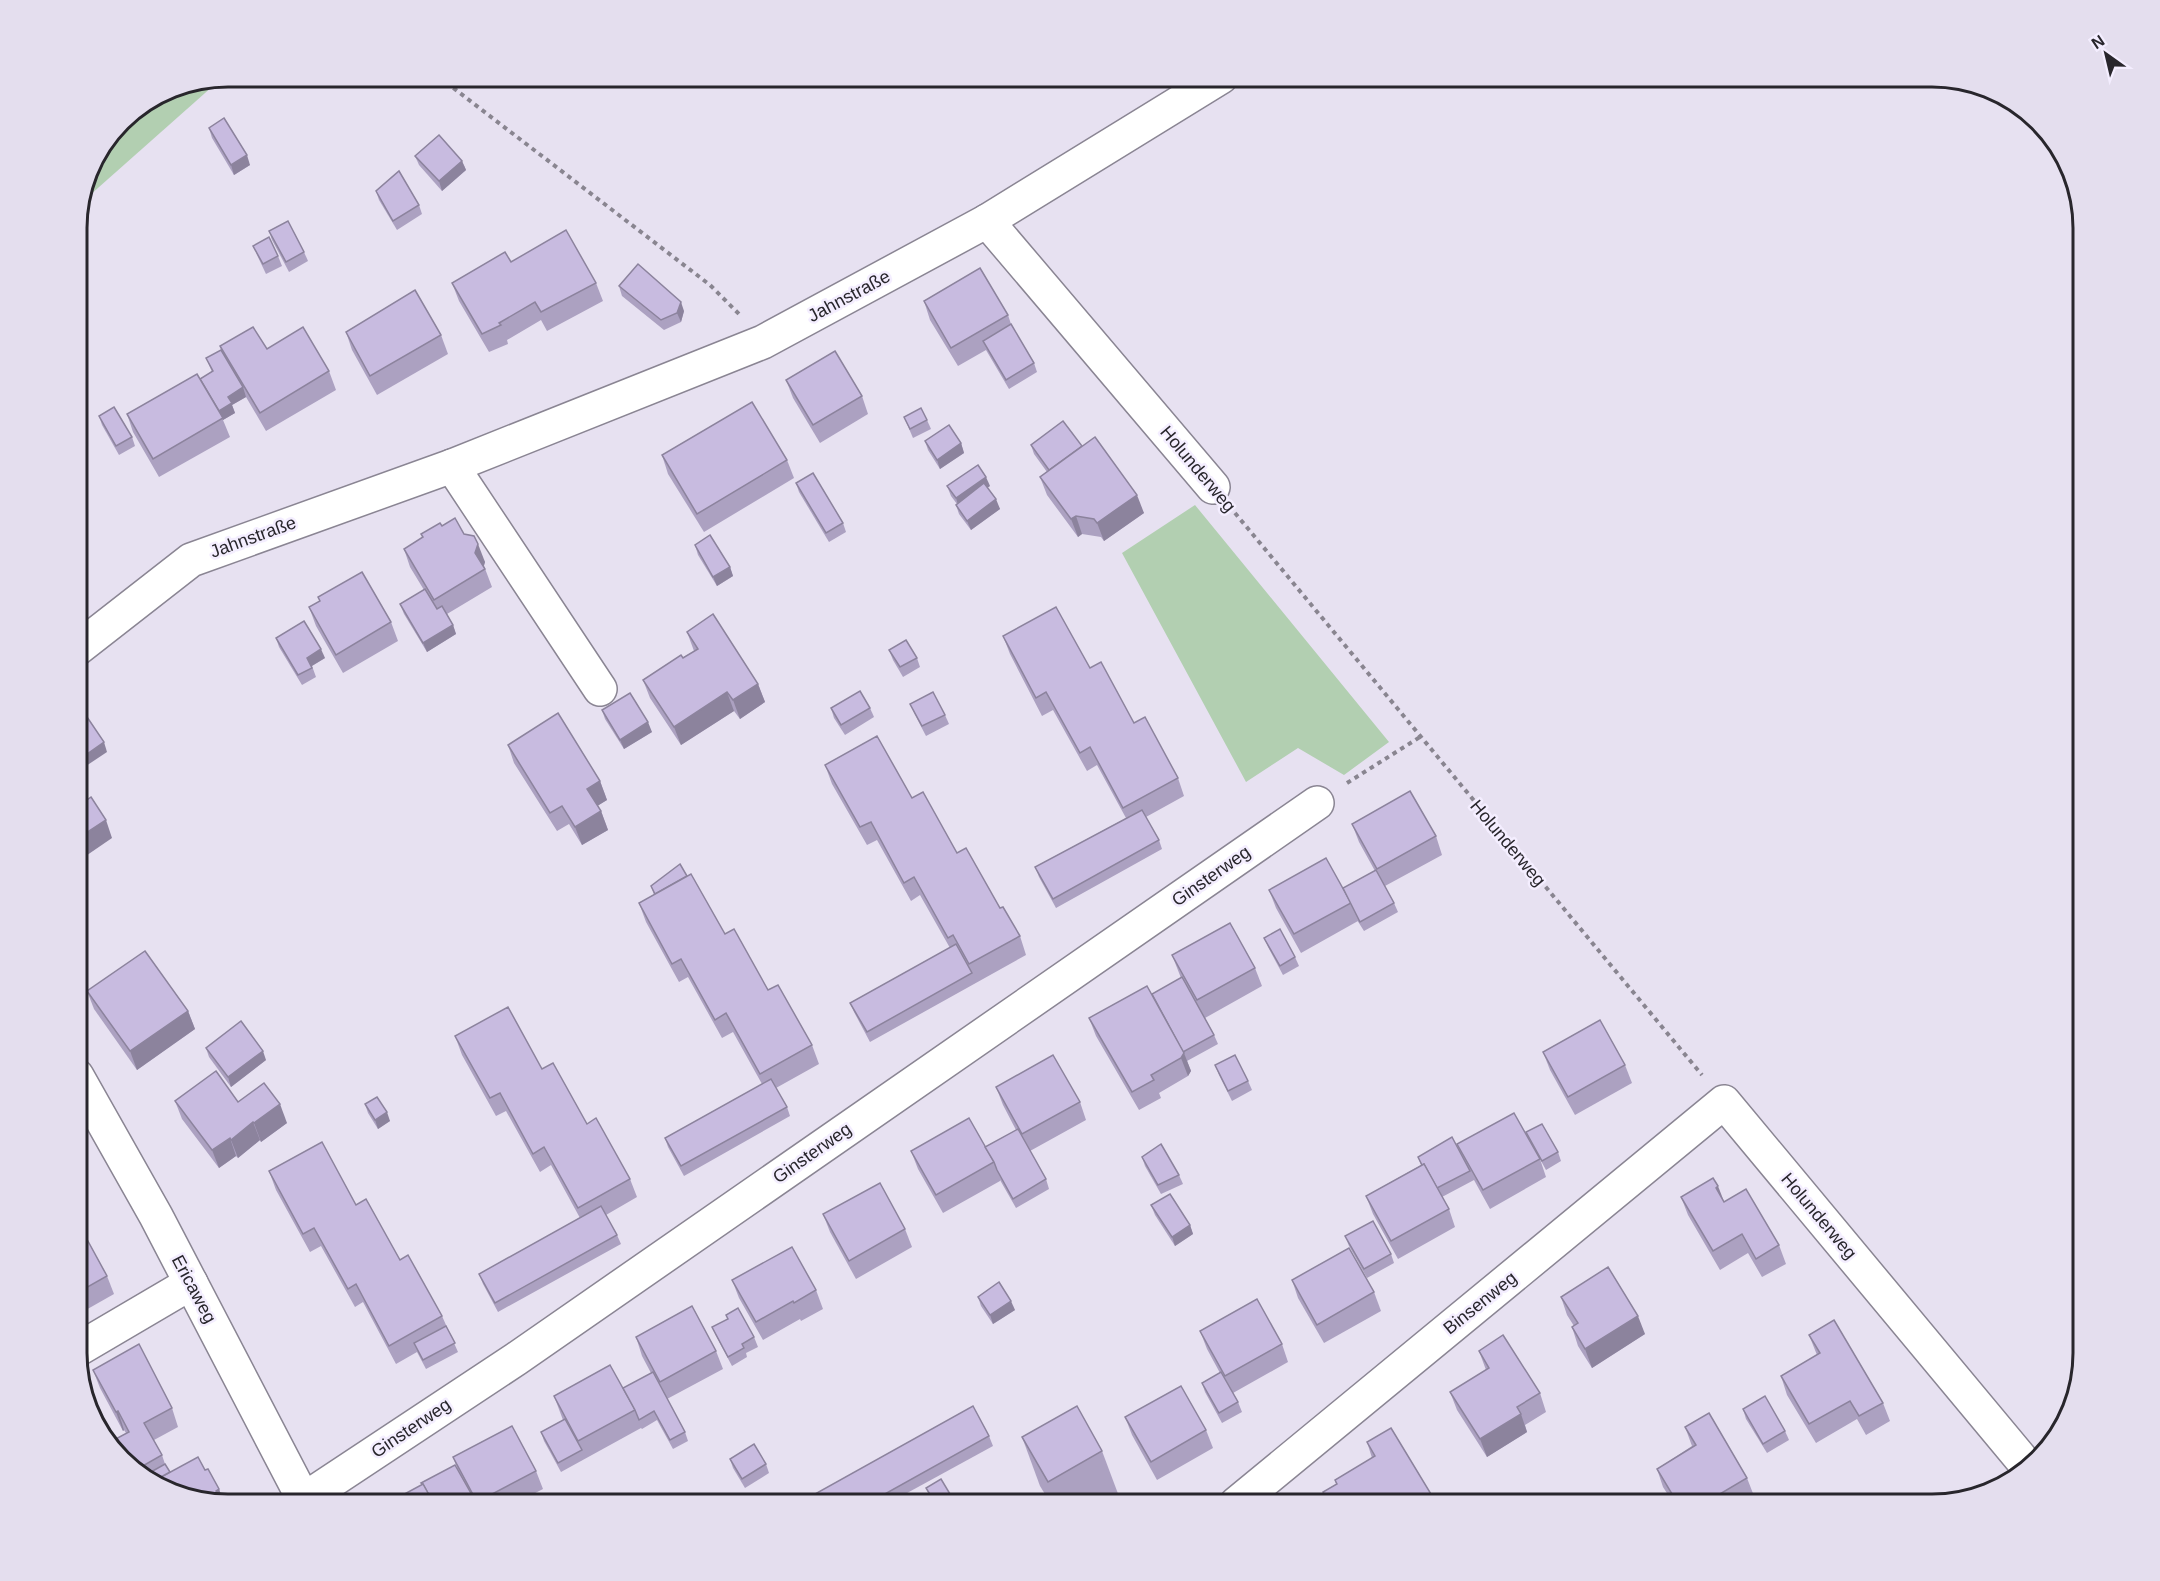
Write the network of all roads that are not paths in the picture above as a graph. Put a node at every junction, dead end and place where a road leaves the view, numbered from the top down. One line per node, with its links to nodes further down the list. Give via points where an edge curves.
1 (1203, 87): 2 (street, Jahnstraße)
2 (987, 221): 3 (street, Jahnstraße, via 763,342); 4 (street, Holunderweg)
3 (452, 466): 5 (street, Jahnstraße, via 191,560); 6 (street)
4 (1213, 487)
5 (87, 641)
6 (600, 689)
7 (1317, 803): 14 (street, Ginsterweg)
8 (87, 1094): 10 (street, Ericaweg)
9 (1724, 1102): 12 (street, Holunderweg); 15 (street, Binsenweg)
10 (191, 1283): 11 (street); 13 (street, Ericaweg)
11 (87, 1344)
12 (2023, 1461)
13 (300, 1494)
14 (316, 1494)
15 (1248, 1494)

